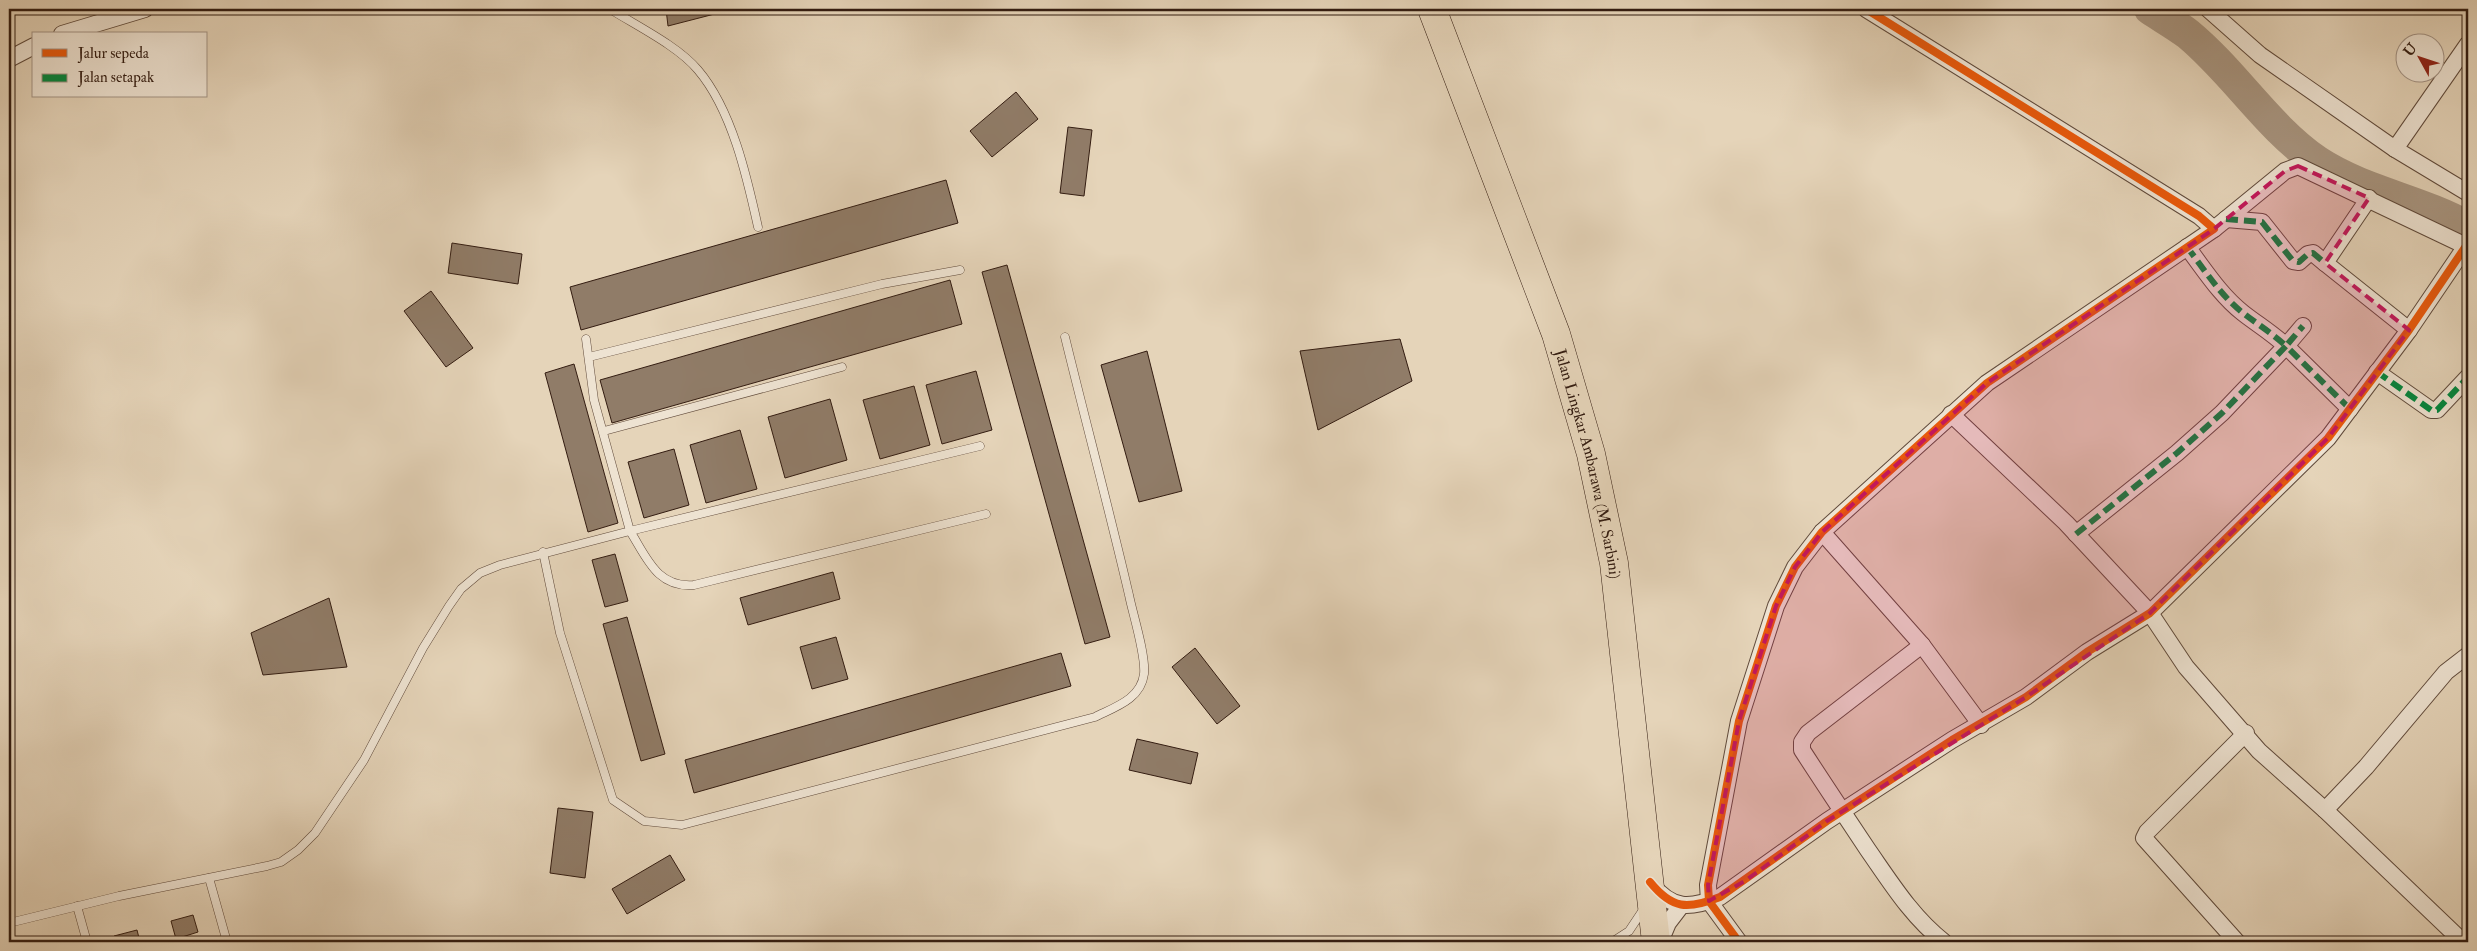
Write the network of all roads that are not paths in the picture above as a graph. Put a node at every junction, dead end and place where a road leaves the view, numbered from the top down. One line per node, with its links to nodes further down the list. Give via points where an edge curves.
1 (145, 9): 6 (street)
2 (610, 9): 14 (lane, via 678,52 698,69 717,97 730,131 746,173)
3 (1432, 9): 45 (highway, Jalan Lingkar Ambarawa (M. Sarbini), via 1556,334 1591,454 1614,563)
4 (1866, 9): 13 (street, via 2191,211)
5 (2208, 9): 10 (street, via 2260,55)
6 (69, 32)
7 (2468, 44): 10 (street)
8 (32, 47): 9 (street)
9 (9, 59)
10 (2395, 149): 11 (street)
11 (2468, 193)
12 (2369, 198): 13 (street, via 2298,166 2285,171); 15 (street); 17 (street)
13 (2220, 224): 16 (street); 17 (street, via 2262,222 2293,261 2299,262 2313,253)
14 (758, 226)
15 (2468, 245): 20 (street)
16 (2187, 247): 23 (street, via 2242,313); 29 (street, via 1986,383)
17 (2325, 263): 20 (street)
18 (960, 270): 24 (lane, via 882,284)
19 (2303, 326): 23 (street)
20 (2409, 330): 26 (street)
21 (1064, 337): 36 (lane, via 1109,507 1144,674 1138,690 1128,701 1095,717 682,825 644,821 613,800 560,633)
22 (586, 338): 24 (lane)
23 (2286, 346): 28 (street); 35 (street, via 2222,413)
24 (589, 357): 30 (lane, via 594,400)
25 (842, 367): 30 (lane)
26 (2377, 372): 27 (street, via 2431,410 2437,410); 28 (street)
27 (2468, 378)
28 (2350, 409): 37 (street, via 2328,438)
29 (1951, 414): 34 (street); 35 (street)
30 (604, 432): 33 (lane)
31 (980, 446): 33 (lane)
32 (986, 514): 33 (lane, via 679,586 653,568)
33 (630, 531): 36 (lane)
34 (1822, 532): 38 (street); 46 (street, via 1795,567 1776,606 1739,721 1708,885)
35 (2076, 534): 37 (street)
36 (544, 552): 44 (lane, via 480,574 461,589 423,648 364,760 330,813 298,850 281,862)
37 (2150, 612): 40 (street); 41 (street, via 2186,667)
38 (1922, 645): 40 (street); 43 (street, via 1802,742 1802,750)
39 (2468, 655): 42 (street, via 2446,672)
40 (1981, 725): 43 (street, via 1952,740)
41 (2246, 733): 42 (street, via 2266,757); 57 (street, via 2144,838)
42 (2325, 810): 58 (street)
43 (1842, 813): 46 (street, via 1745,881); 56 (street, via 1894,888 1928,929)
44 (209, 878): 47 (lane); 52 (lane)
45 (1650, 888): 48 (street, via 1667,901); 50 (lane, via 1640,917 1629,931); 54 (highway, Jalan Lingkar Ambarawa (M. Sarbini))
46 (1709, 901): 48 (street); 55 (street)
47 (77, 906): 49 (lane); 51 (lane)
48 (1681, 906): 54 (street)
49 (9, 923)
50 (1612, 941): 53 (lane)
51 (88, 942)
52 (228, 942)
53 (1624, 942)
54 (1658, 942)
55 (1738, 942)
56 (1944, 942)
57 (2237, 942)
58 (2463, 942)

